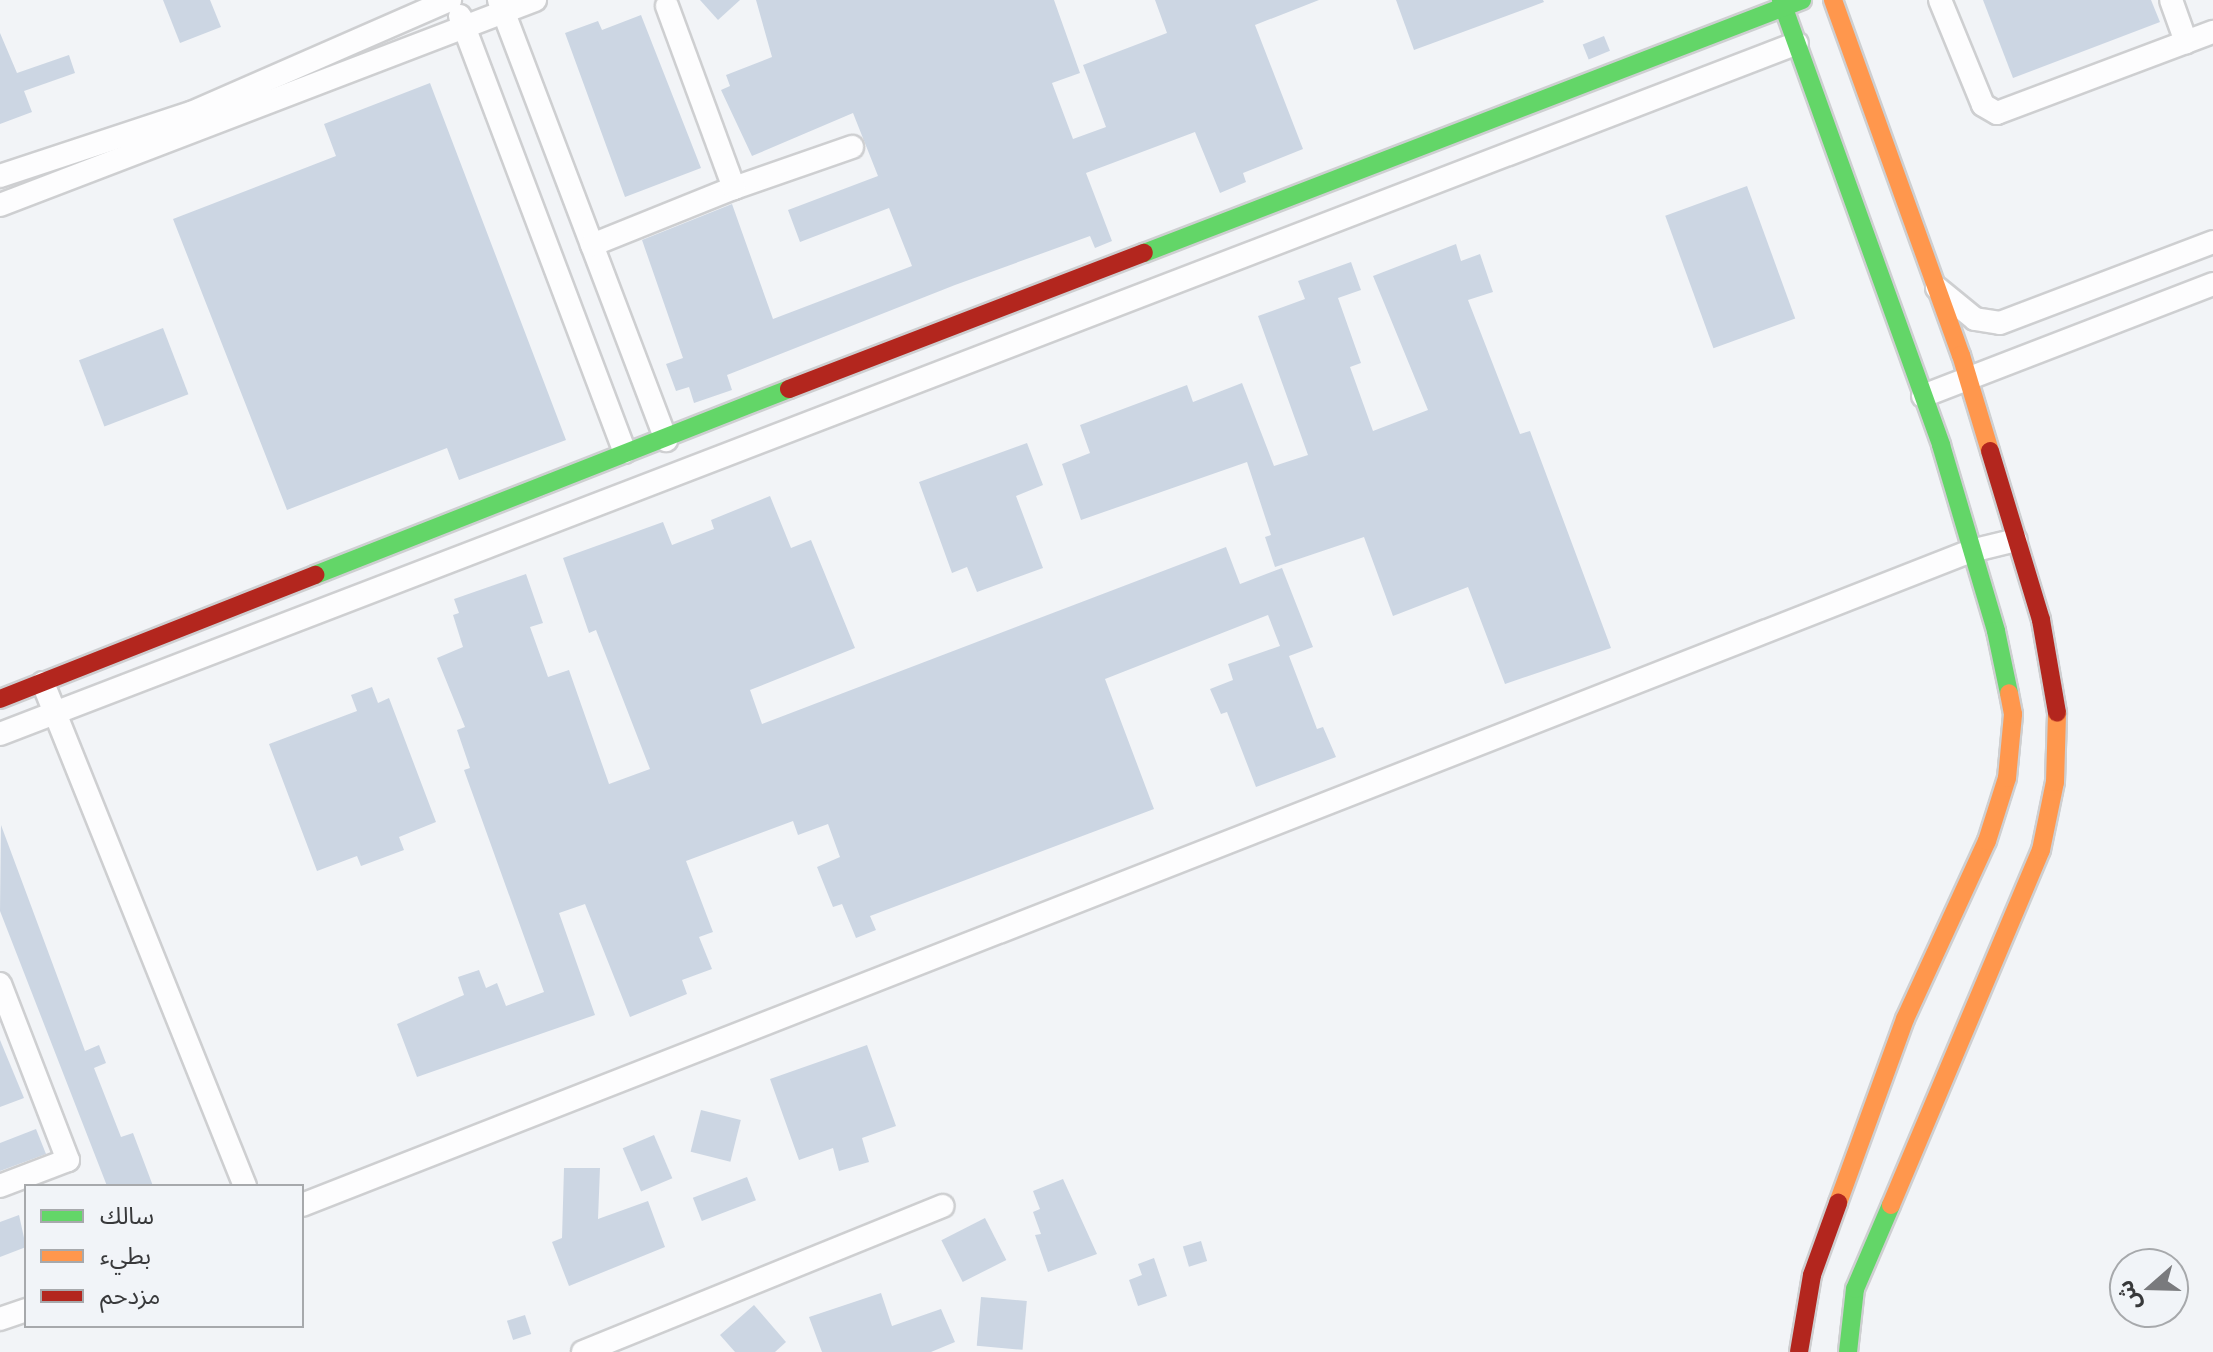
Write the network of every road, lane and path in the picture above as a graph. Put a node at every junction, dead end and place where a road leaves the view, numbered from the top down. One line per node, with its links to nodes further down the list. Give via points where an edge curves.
1 (452, 0): 9 (street); 14 (street, via 191,113)
2 (535, 0): 7 (street)
3 (1833, 0): 20 (street)
4 (1940, 0): 11 (street, via 1983,105 1997,113)
5 (2171, 0): 11 (street)
6 (1789, 2): 12 (street); 23 (street)
7 (501, 6): 9 (street); 18 (street)
8 (667, 6): 15 (street)
9 (465, 28): 16 (street); 24 (street)
10 (2213, 32): 11 (street)
11 (2186, 42)
12 (1797, 43): 22 (street); 29 (street)
13 (852, 147): 15 (street)
14 (0, 176)
15 (734, 188): 18 (street)
16 (0, 205)
17 (2213, 242): 20 (street, via 2000,323 1975,319)
18 (592, 245): 23 (street)
19 (2213, 284): 21 (street)
20 (1935, 285): 21 (street)
21 (1967, 379): 22 (street); 25 (street)
22 (1923, 396): 26 (street)
23 (666, 440): 24 (street)
24 (625, 452): 27 (street)
25 (2016, 540): 26 (street); 41 (street, via 2041,620 2057,713 2055,782 2044,836 1855,1289)
26 (1971, 551): 35 (street); 40 (street, via 1996,631 2013,714 2007,778 1987,841 1905,1019 1812,1275)
27 (43, 683): 28 (street); 29 (street)
28 (0, 699)
29 (52, 714): 30 (street); 33 (street)
30 (0, 734)
31 (0, 984): 32 (street)
32 (10, 1041): 34 (street, via 68,1160)
33 (244, 1184)
34 (0, 1186)
35 (304, 1204)
36 (943, 1206): 39 (street)
37 (24, 1311): 38 (street)
38 (0, 1319)
39 (583, 1352)
40 (1799, 1352)
41 (1848, 1352)

